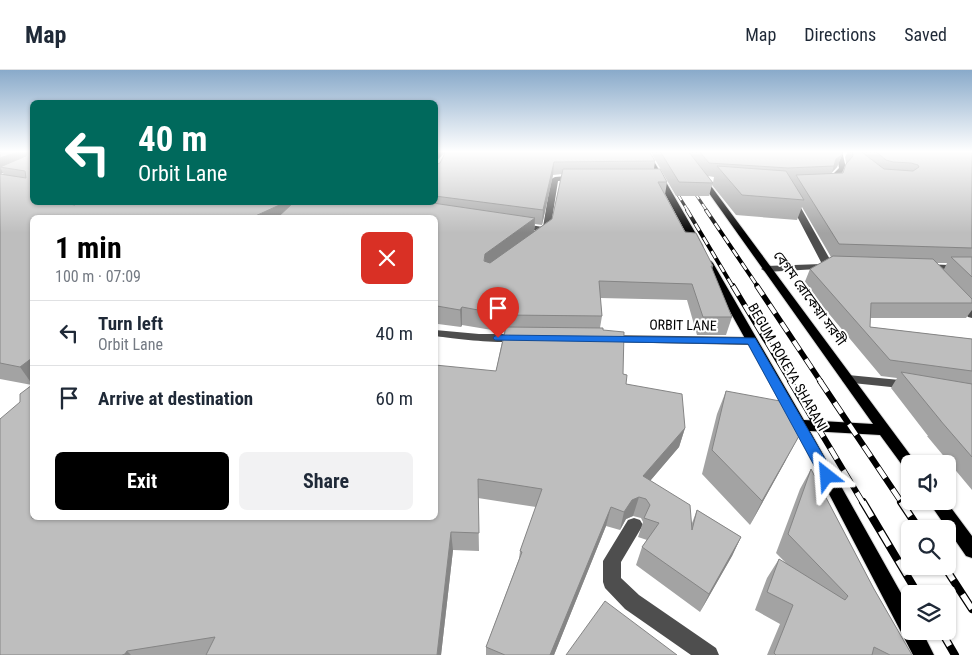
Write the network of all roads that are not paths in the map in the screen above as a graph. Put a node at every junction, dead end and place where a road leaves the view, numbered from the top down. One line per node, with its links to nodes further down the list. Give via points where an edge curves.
1 (565, 178): 12 (street, via 555,179)
2 (656, 178): 24 (main road, BEGUM ROKEYA SHARANI)
3 (707, 178): 16 (main road, বেগম রোকেয়া সরণী)
4 (835, 178): 5 (street, via 833,183)
5 (818, 184)
6 (788, 192): 16 (street, via 833,266)
7 (73, 205): 9 (street)
8 (88, 205): 9 (street)
9 (78, 208): 10 (street)
10 (75, 215)
11 (510, 225): 12 (street)
12 (547, 230): 13 (street)
13 (533, 241)
14 (913, 267): 15 (street)
15 (928, 267): 17 (street); 18 (street)
16 (766, 269): 25 (main road, বেগম রোকেয়া সরণী)
17 (972, 269)
18 (940, 281)
19 (953, 294): 20 (street)
20 (972, 315)
21 (438, 333): 22 (street, via 479,338)
22 (527, 338)
23 (594, 339): 24 (street, ORBIT LANE)
24 (751, 341): 27 (main road, BEGUM ROKEYA SHARANI)
25 (848, 379): 26 (street); 28 (main road, বেগম রোকেয়া সরণী)
26 (919, 386)
27 (800, 425): 28 (main road); 33 (main road, BEGUM ROKEYA SHARANI)
28 (884, 430): 29 (main road, বেগম রোকেয়া সরণী)
29 (903, 455)
30 (943, 510): 32 (main road)
31 (634, 525): 35 (street, via 612,561 612,582 632,602)
32 (972, 550)
33 (901, 612)
34 (916, 640): 36 (main road, BEGUM ROKEYA SHARANI)
35 (709, 655)
36 (924, 655)

